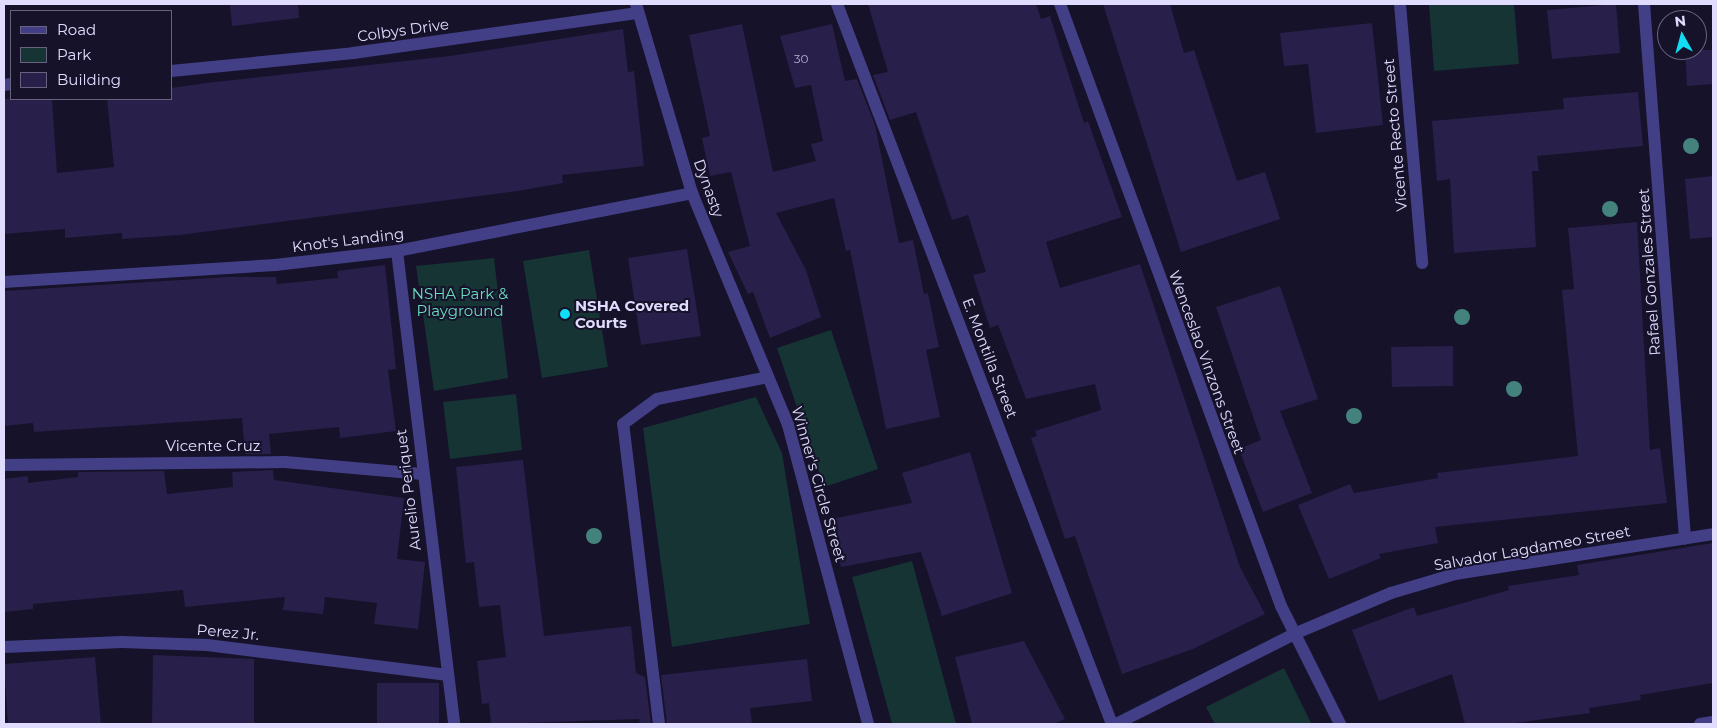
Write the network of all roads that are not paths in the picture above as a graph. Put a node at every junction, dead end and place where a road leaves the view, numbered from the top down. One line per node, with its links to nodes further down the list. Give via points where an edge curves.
1 (837, 4): 23 (street, E. Montilla Street)
2 (1062, 4): 16 (street, Wenceslao Vinzons Street, via 1207,410)
3 (1400, 4): 9 (street, Vicente Recto Street)
4 (1644, 4): 15 (street, Rafael Gonzales Street)
5 (637, 8): 6 (street, Colbys Drive, via 353,54); 7 (street, Dynasty)
6 (172, 71)
7 (692, 193): 8 (street, Knot's Landing); 11 (street, Dynasty)
8 (397, 251): 10 (street, Knot's Landing, via 275,265); 13 (street, Aurelio Periquet)
9 (1422, 263)
10 (4, 282)
11 (768, 377): 21 (street, via 657,399 623,424); 22 (street, Winner's Circle Street, via 788,425)
12 (4, 465): 13 (street, Vicente Cruz, via 285,462)
13 (422, 474): 18 (street, Aurelio Periquet)
14 (1713, 534): 15 (street, Salvador Lagdameo Street)
15 (1685, 538): 16 (street, Salvador Lagdameo Street, via 1456,574 1391,593)
16 (1294, 634): 24 (street, Salvador Lagdameo Street); 25 (street, Wenceslao Vinzons Street)
17 (4, 647): 18 (street, Perez Jr., via 122,642 207,645)
18 (448, 675): 20 (street, Aurelio Periquet)
19 (1713, 722): 26 (street)
20 (454, 724)
21 (659, 724)
22 (868, 724)
23 (1112, 724)
24 (1116, 724)
25 (1340, 724)
26 (1700, 724)

